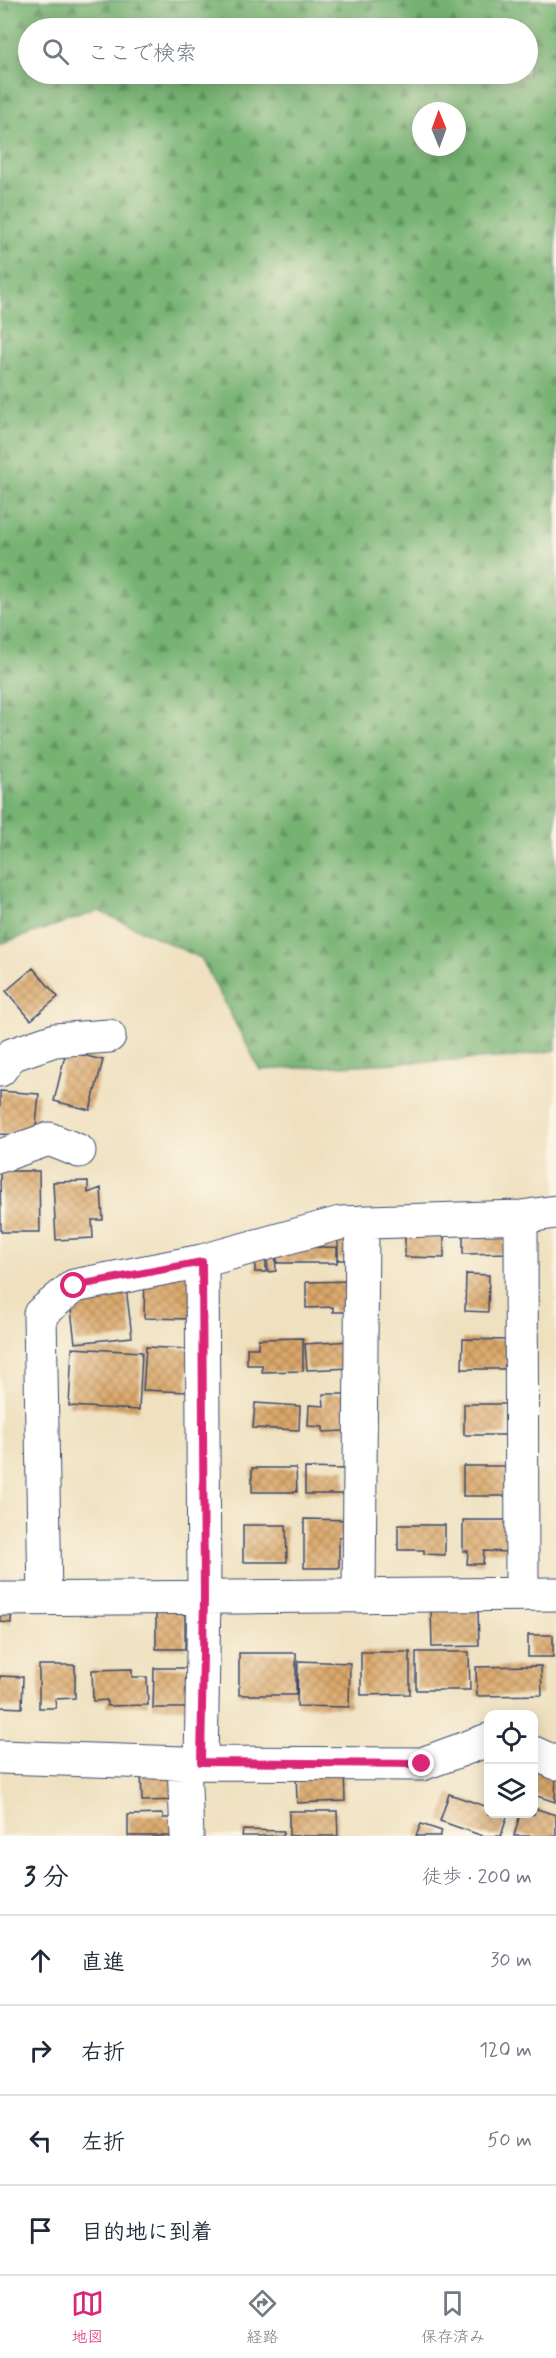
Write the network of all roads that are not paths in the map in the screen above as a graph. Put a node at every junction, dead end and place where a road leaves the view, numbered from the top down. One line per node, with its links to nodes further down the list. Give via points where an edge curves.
1 (110, 1036): 2 (street, via 55,1040)
2 (4, 1056)
3 (79, 1151): 4 (street, via 49,1139)
4 (0, 1156)
5 (556, 1212): 6 (street)
6 (521, 1217): 7 (street); 9 (street)
7 (362, 1222): 8 (street, via 340,1223); 11 (street)
8 (202, 1262): 12 (street, via 74,1286 40,1314); 13 (street)
9 (522, 1594): 10 (street); 11 (street)
10 (556, 1594)
11 (359, 1596): 13 (street)
12 (45, 1598): 13 (street); 14 (street)
13 (204, 1598): 18 (street)
14 (0, 1599)
15 (484, 1742): 18 (street, via 422,1764)
16 (538, 1755): 19 (street)
17 (0, 1757): 18 (street)
18 (192, 1763): 20 (street)
19 (556, 1763)
20 (187, 1836)

